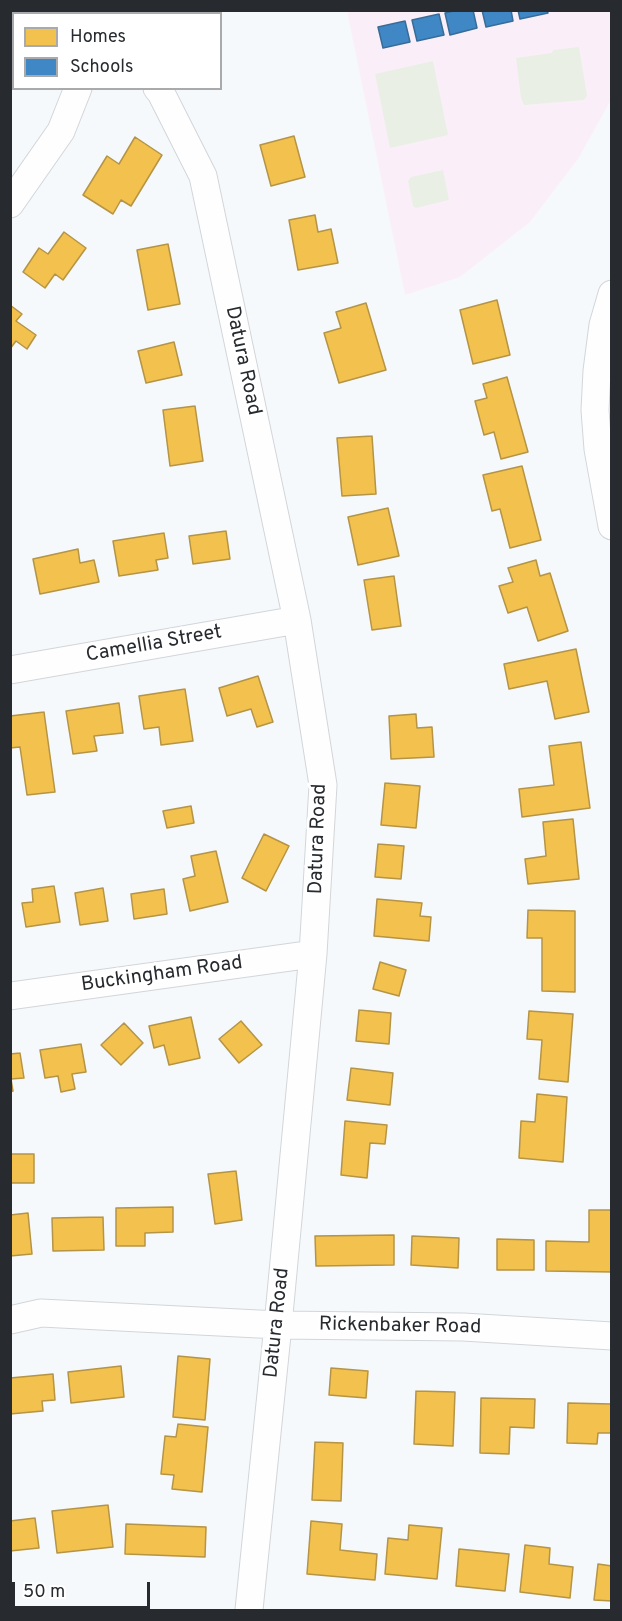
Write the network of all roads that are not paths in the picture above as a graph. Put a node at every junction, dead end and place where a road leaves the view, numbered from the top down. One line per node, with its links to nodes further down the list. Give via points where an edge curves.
1 (77, 90): 3 (street, via 61,131)
2 (158, 90): 6 (street, Datura Road, via 203,176)
3 (10, 204)
4 (612, 294): 5 (street, via 603,325 595,410)
5 (612, 526)
6 (297, 620): 7 (street, Camellia Street); 8 (street, Datura Road, via 323,785)
7 (10, 669)
8 (313, 954): 9 (street, Buckingham Road); 11 (street, Datura Road)
9 (10, 996)
10 (10, 1320): 11 (street, Rickenbaker Road, via 41,1313)
11 (278, 1324): 12 (street, Rickenbaker Road, via 463,1327); 13 (street, Datura Road)
12 (612, 1336)
13 (250, 1610): 14 (street)
14 (244, 1611)

